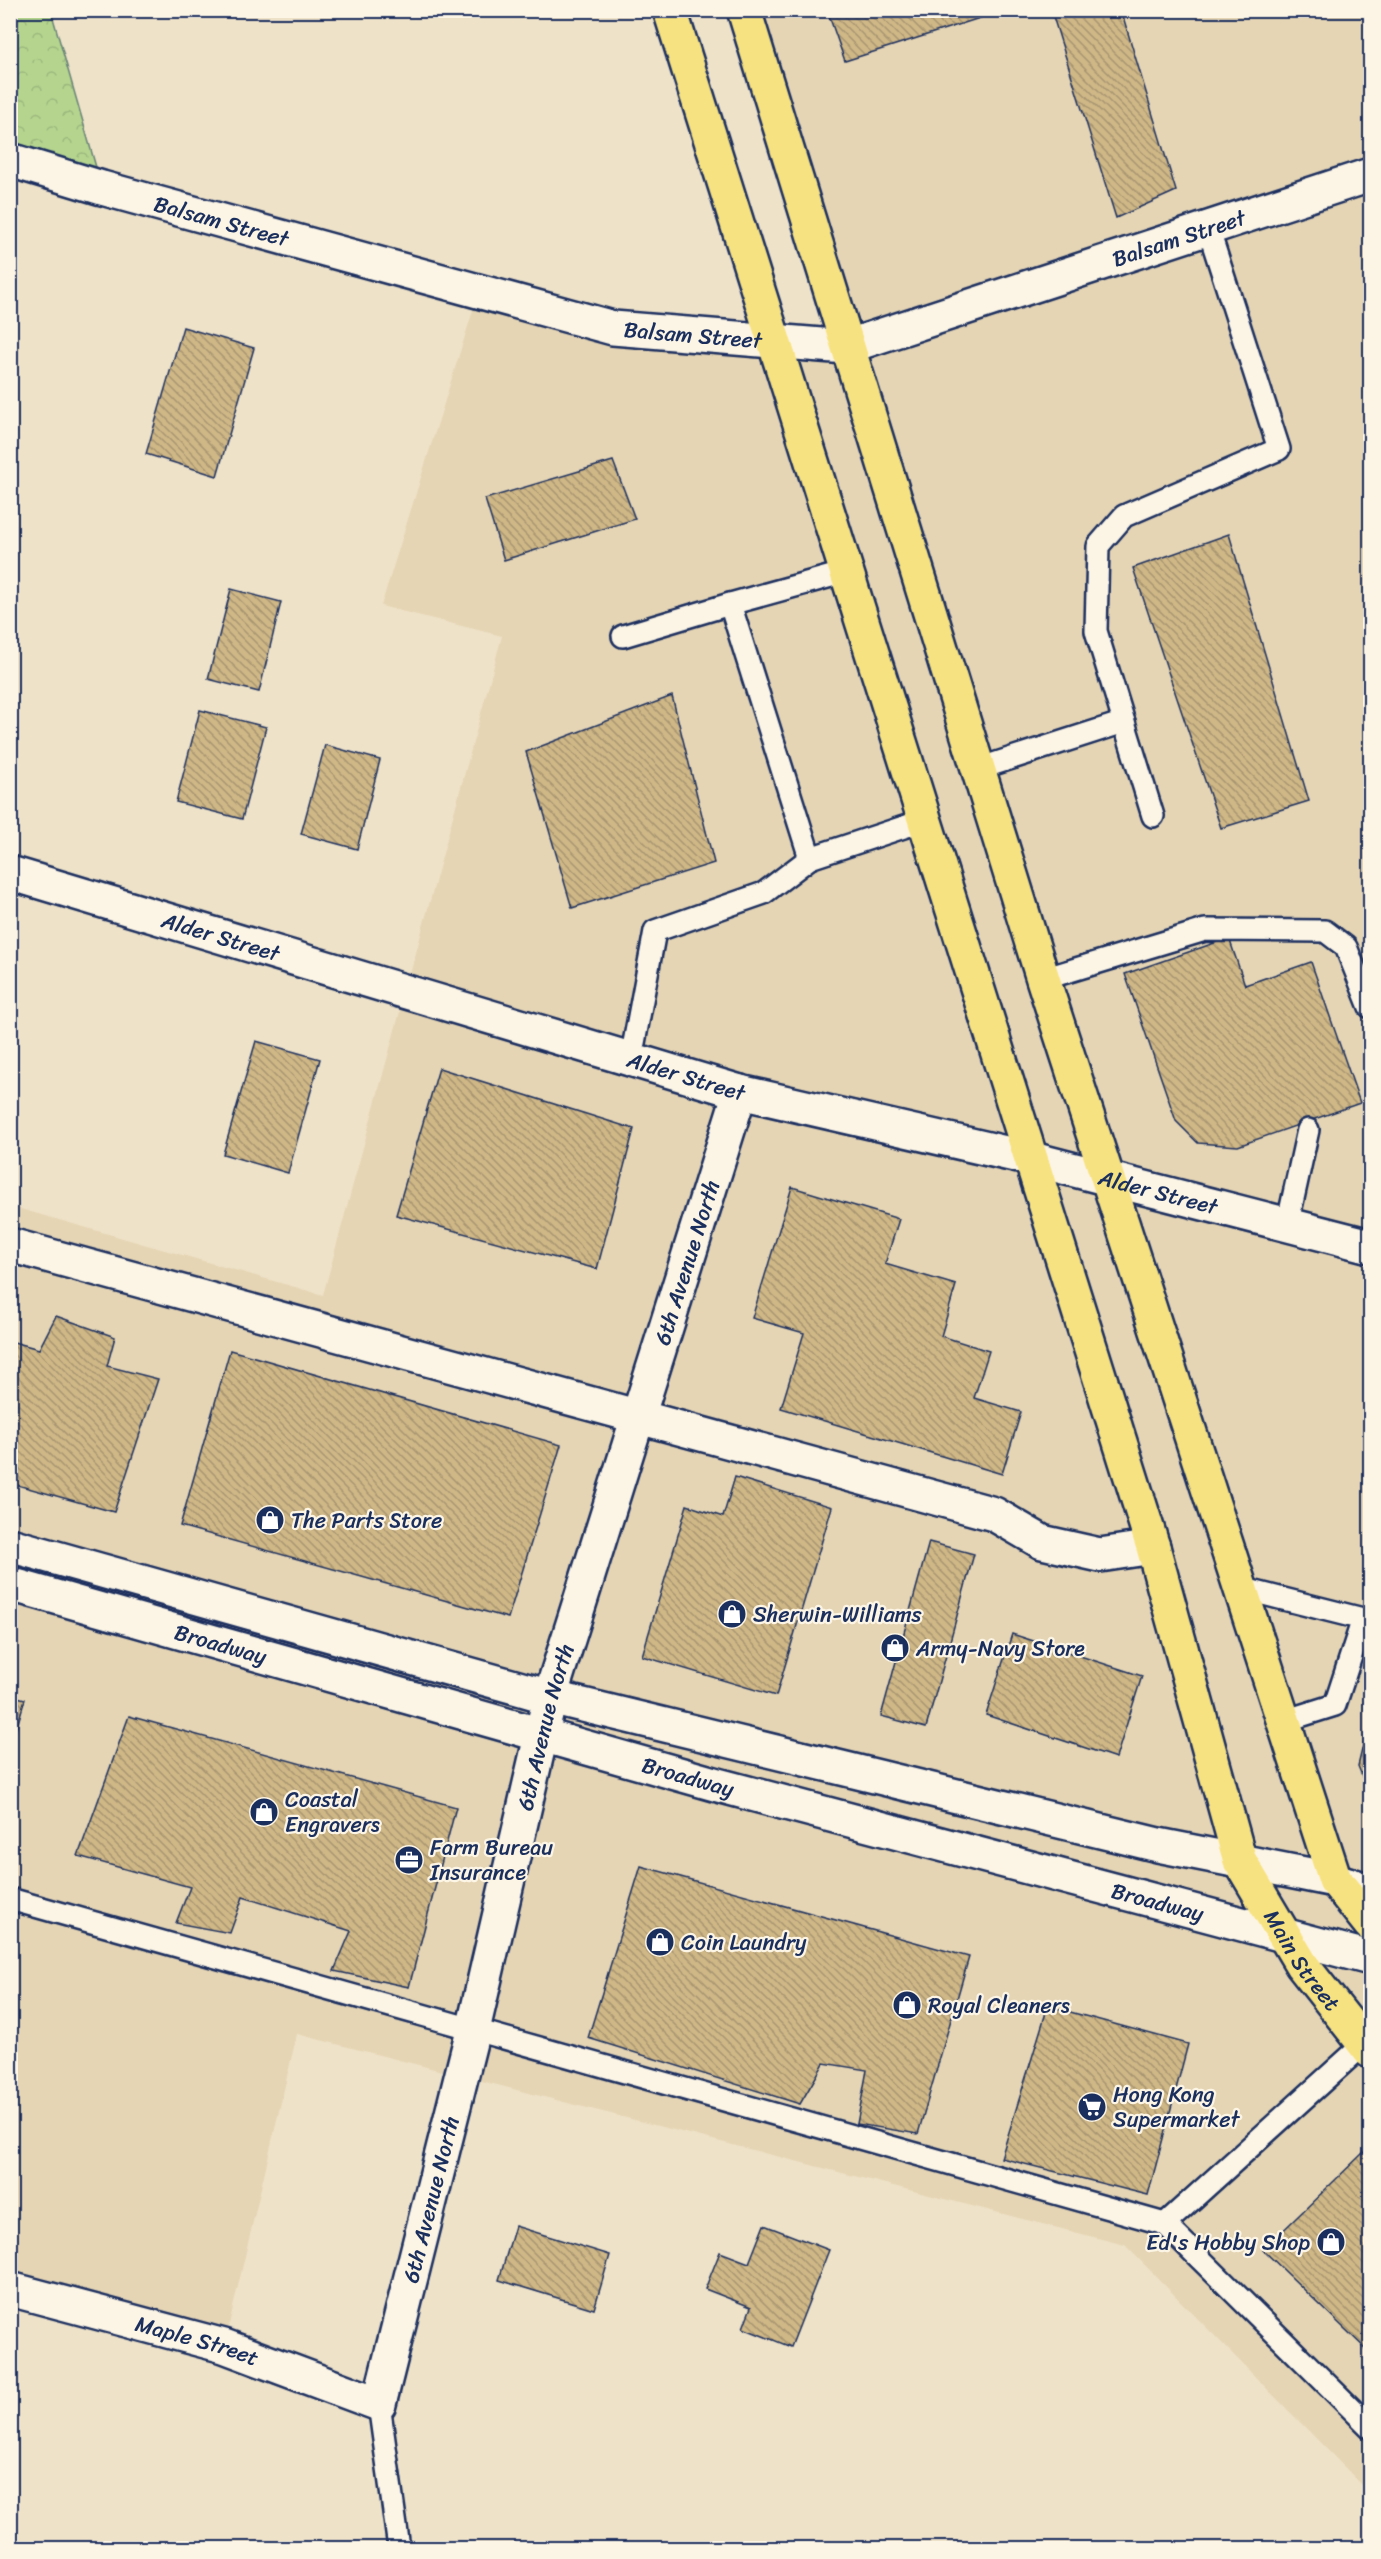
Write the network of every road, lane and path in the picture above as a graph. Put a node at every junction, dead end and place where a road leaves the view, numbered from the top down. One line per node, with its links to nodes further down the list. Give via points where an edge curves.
1 (670, 10): 6 (main road, Main Street)
2 (744, 10): 7 (main road)
3 (10, 160): 6 (street, Balsam Street, via 613,328)
4 (1371, 176): 5 (street, Balsam Street)
5 (1208, 228): 7 (street, Balsam Street); 11 (lane, via 1279,449 1124,516 1098,546 1096,631)
6 (774, 341): 7 (street, Balsam Street); 8 (main road, Main Street)
7 (846, 347): 12 (main road)
8 (846, 572): 9 (lane); 14 (main road, Main Street)
9 (730, 604): 10 (lane); 15 (lane)
10 (623, 636)
11 (1124, 722): 12 (lane); 13 (lane)
12 (978, 769): 17 (main road)
13 (1153, 816)
14 (925, 820): 15 (lane); 22 (main road, Main Street)
15 (810, 858): 19 (lane, via 764,893 655,931)
16 (10, 873): 19 (street, Alder Street)
17 (1042, 979): 18 (lane, via 1205,930 1325,931 1346,947); 23 (main road)
18 (1371, 1007)
19 (631, 1059): 20 (street, Alder Street)
20 (741, 1092): 22 (street, Alder Street); 27 (street, 6th Avenue North)
21 (1308, 1130): 24 (lane)
22 (1032, 1158): 23 (street, Alder Street); 29 (main road, Main Street)
23 (1106, 1179): 24 (street, Alder Street); 31 (main road)
24 (1287, 1226): 26 (street, Alder Street)
25 (10, 1245): 27 (street)
26 (1371, 1246)
27 (638, 1417): 29 (street, via 994,1514 1042,1542 1100,1555); 33 (street, 6th Avenue North)
28 (10, 1545): 33 (street, Broadway)
29 (1153, 1547): 36 (main road, Main Street)
30 (10, 1584): 35 (street, Broadway)
31 (1240, 1588): 32 (lane); 34 (main road)
32 (1367, 1620): 34 (lane, via 1335,1705)
33 (550, 1697): 35 (street, 6th Avenue North); 36 (street, Broadway, via 1158,1845)
34 (1284, 1721): 37 (main road)
35 (541, 1735): 41 (street, Broadway); 43 (street, 6th Avenue North)
36 (1240, 1861): 37 (street, Broadway); 41 (main road, Main Street)
37 (1335, 1880): 38 (street, Broadway); 40 (main road)
38 (1371, 1891)
39 (10, 1899): 43 (lane)
40 (1371, 1924)
41 (1286, 1938): 42 (street, Broadway); 44 (main road, Main Street, via 1302,1965)
42 (1371, 1958)
43 (473, 2030): 45 (lane); 47 (street, 6th Avenue North)
44 (1367, 2048): 45 (lane)
45 (1165, 2224): 48 (lane)
46 (10, 2289): 47 (street, Maple Street, via 224,2346)
47 (379, 2404): 49 (lane, 6th Avenue North)
48 (1371, 2427)
49 (399, 2548)

